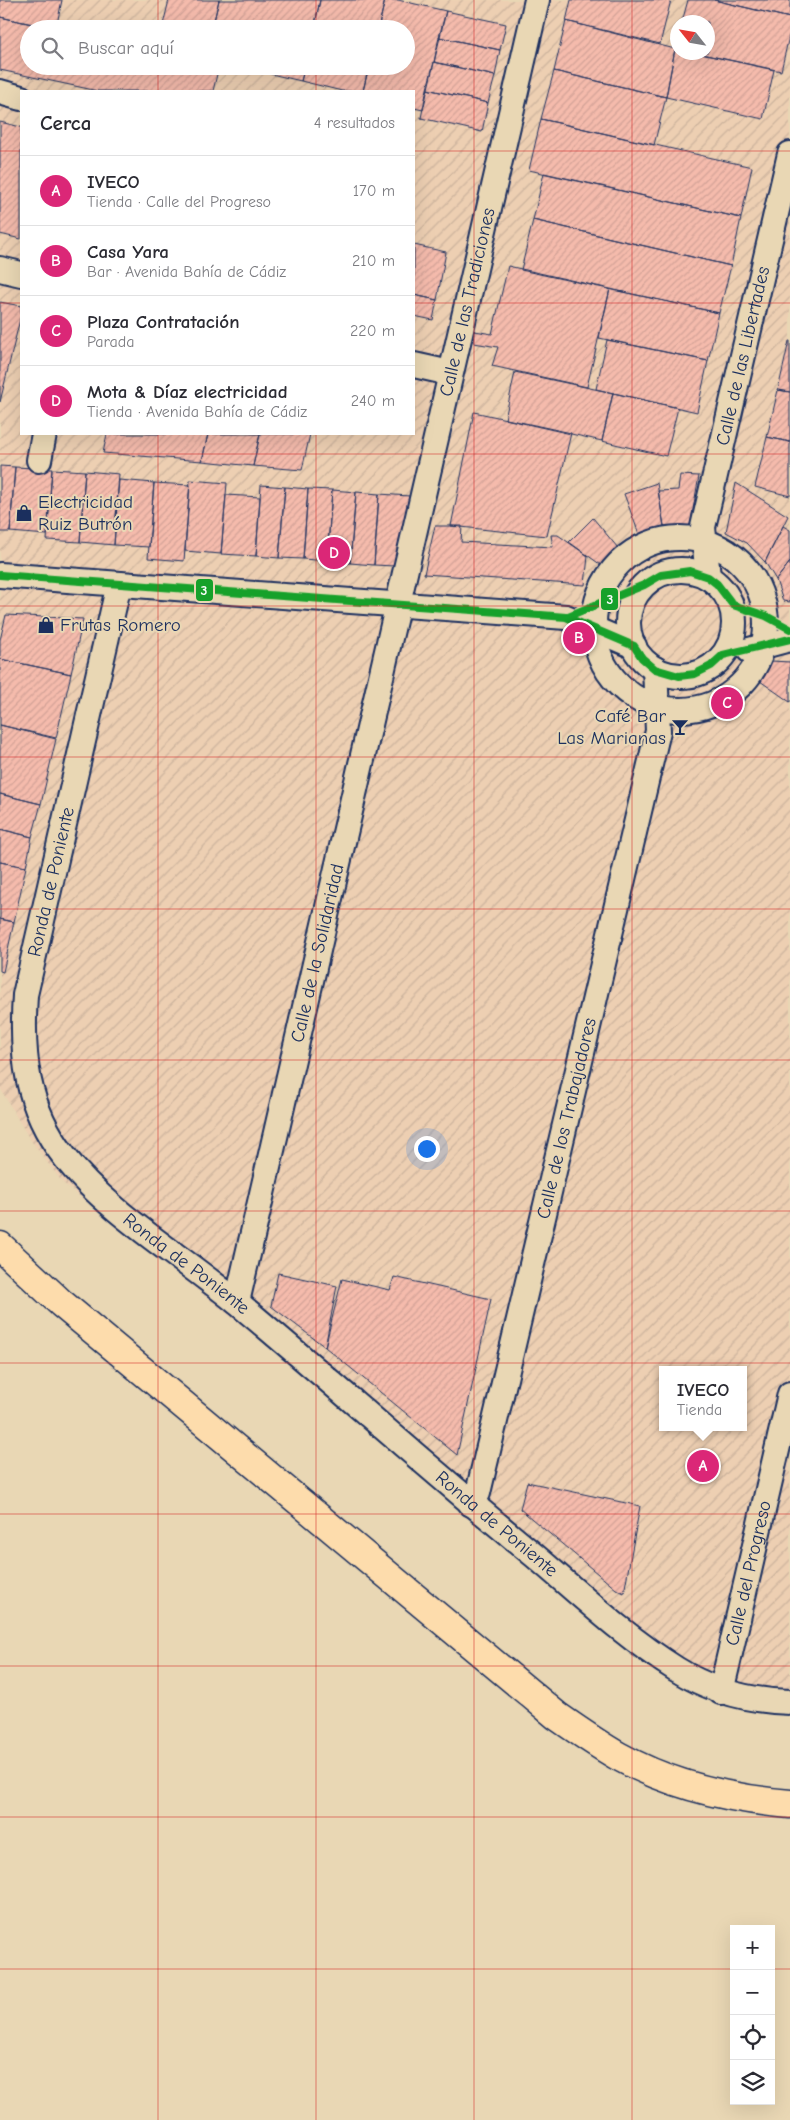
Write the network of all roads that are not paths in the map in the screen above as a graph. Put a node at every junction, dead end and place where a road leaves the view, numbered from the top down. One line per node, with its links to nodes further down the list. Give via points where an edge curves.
1 (537, 0): 8 (street, Calle de las Tradiciones)
2 (0, 92): 3 (street)
3 (20, 98)
4 (790, 154): 11 (street, Calle de las Libertades)
5 (0, 269): 6 (street)
6 (20, 274)
7 (415, 365): 8 (street)
8 (450, 373): 18 (street, Calle de las Tradiciones)
9 (44, 435): 10 (street)
10 (39, 460)
11 (700, 536): 12 (street, Calle de las Libertades); 14 (street, Calle de las Libertades); 19 (street, via 663,540 628,556 611,574); 20 (street, via 730,554 747,570 760,592)
12 (668, 571): 14 (street, via 685,570); 16 (street)
13 (0, 575): 15 (street)
14 (708, 577): 17 (street, via 724,591)
15 (119, 584): 18 (street); 32 (street, Ronda de Poniente, via 25,995 26,1072 38,1114 62,1154 91,1189)
16 (644, 586): 19 (street); 25 (street, via 635,596 629,614 629,632)
17 (730, 603): 20 (street); 27 (street, via 734,622 731,639)
18 (397, 604): 21 (street); 32 (street, Calle de la Solidaridad)
19 (596, 606): 21 (street); 23 (street)
20 (766, 616): 22 (street); 26 (street)
21 (566, 617): 23 (street)
22 (790, 629)
23 (595, 631): 25 (street); 30 (street, via 602,660 616,681 635,697)
24 (790, 639): 26 (street)
25 (634, 646): 28 (street)
26 (763, 646): 27 (street); 30 (street, via 744,681 723,698 698,707)
27 (723, 655): 29 (street)
28 (655, 669): 29 (street, via 679,676); 30 (street)
29 (695, 674): 30 (street, Calle de los Trabajadores)
30 (665, 708): 34 (street, Calle de los Trabajadores, via 478,1494)
31 (0, 1246): 37 (main road, via 61,1303 558,1716 619,1756 649,1771 720,1794)
32 (236, 1302): 34 (street, Ronda de Poniente)
33 (790, 1394): 35 (street, Calle del Progreso)
34 (471, 1504): 35 (street, Ronda de Poniente, via 633,1638 677,1670)
35 (721, 1692): 36 (street, Ronda de Poniente, via 755,1700)
36 (790, 1702)
37 (790, 1804)

